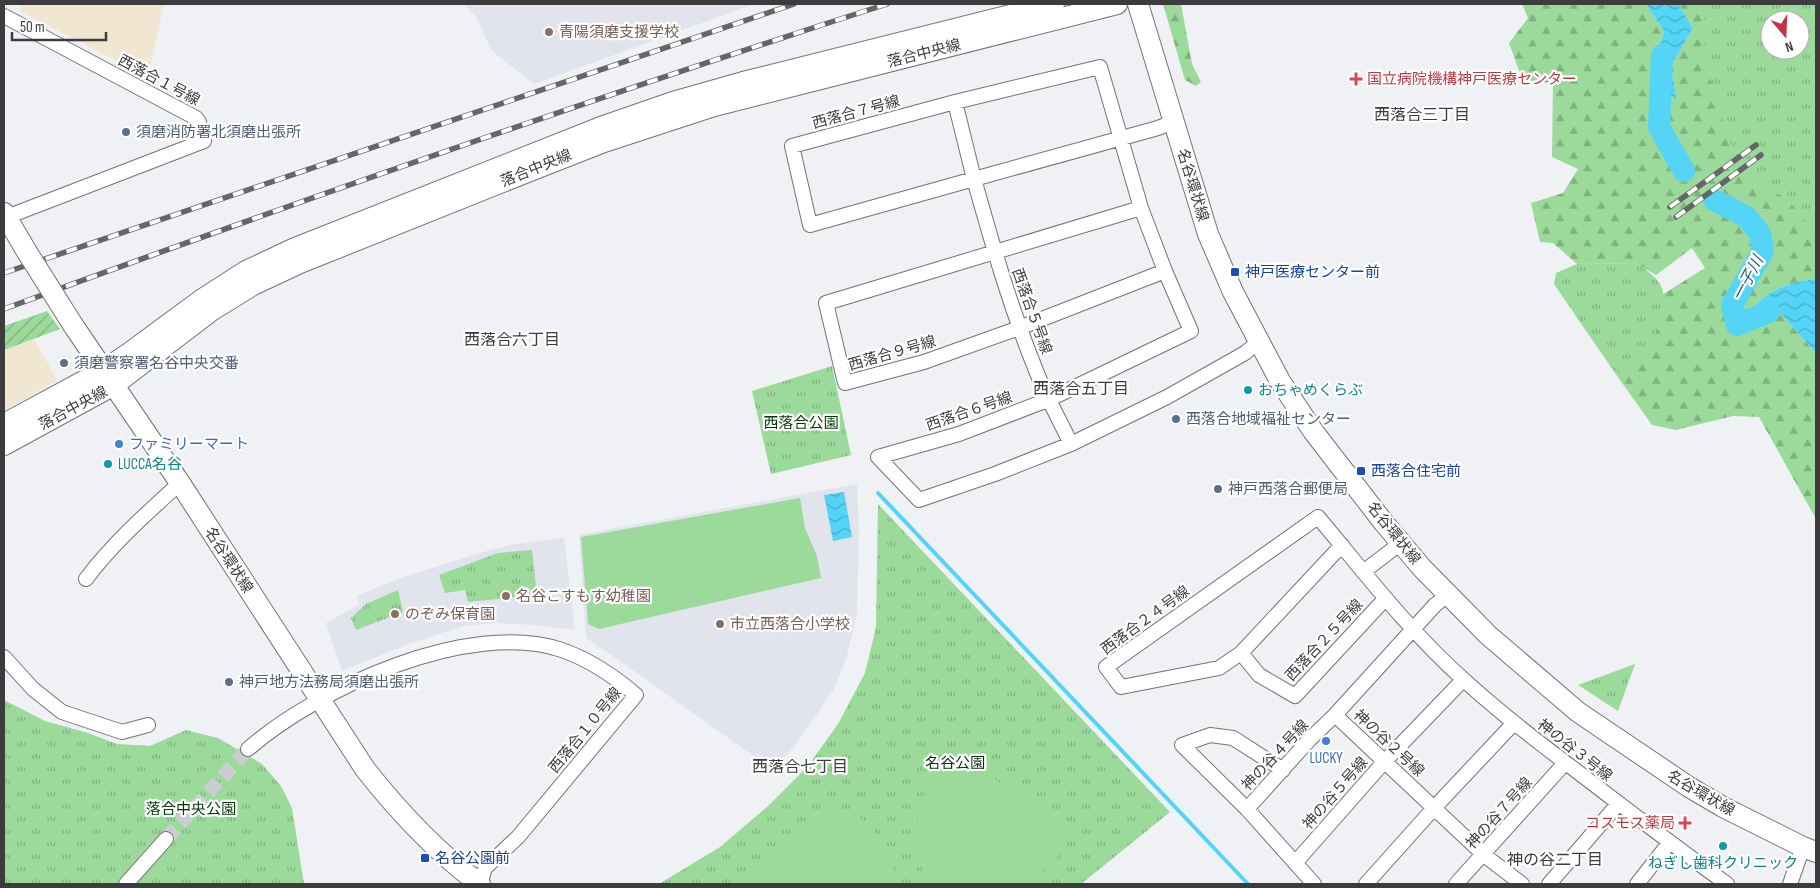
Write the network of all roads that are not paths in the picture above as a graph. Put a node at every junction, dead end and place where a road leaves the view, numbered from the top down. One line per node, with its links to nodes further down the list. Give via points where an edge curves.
1 (1054, 4): 15 (street, 落合中央線, via 743,82 601,127 273,257 201,300 129,353)
2 (1116, 4): 15 (street, 落合中央線, via 749,96 604,142 276,273)
3 (1138, 4): 6 (street, 名谷環状線)
4 (4, 16): 10 (street, 西落合１号線, via 196,118 204,141)
5 (955, 102): 7 (street, 西落合７号線, via 1100,67); 8 (street, 西落合５号線); 8 (street, 西落合７号線, via 792,146 810,225)
6 (1173, 122): 7 (street); 14 (street, 名谷環状線, via 1208,234)
7 (1120, 139): 8 (street); 9 (street, 西落合６号線)
8 (974, 179): 11 (street, 西落合５号線)
9 (1141, 208): 11 (street, 西落合９号線); 12 (street, 西落合６号線)
10 (6, 219): 15 (street, 名谷環状線, bridge)
11 (994, 253): 13 (street, 西落合５号線); 13 (street, 西落合９号線, via 826,303 845,384 924,362)
12 (1165, 271): 13 (street, 西落合９号線); 16 (street, 西落合６号線, via 1191,331)
13 (1019, 328): 16 (street, 西落合５号線)
14 (1258, 342): 18 (street, via 1245,353 1168,397); 21 (street, 名谷環状線, via 1313,431)
15 (109, 377): 17 (street, 落合中央線); 19 (street, 落合中央線); 20 (street, 名谷環状線)
16 (1050, 399): 18 (street, 西落合５号線); 18 (street, 西落合６号線, via 959,434 878,457 919,500)
17 (4, 424)
18 (1071, 444)
19 (4, 445)
20 (180, 484): 24 (street, via 135,524); 31 (street, 名谷環状線)
21 (1401, 542): 23 (street); 25 (street, 名谷環状線)
22 (1342, 545): 23 (street, 西落合２４号線); 28 (street, 西落合２４号線); 28 (street, 西落合２４号線, via 1318,516 1106,667 1121,687 1219,668)
23 (1364, 572): 26 (street, 西落合２４号線)
24 (86, 579)
25 (1448, 594): 27 (street, 神の谷２号線); 44 (street, 名谷環状線, via 1488,635 1586,717 1689,787)
26 (1385, 599): 27 (street, 西落合２４号線); 28 (street, 西落合２５号線, via 1295,696 1259,675)
27 (1413, 630): 30 (street, 神の谷３号線); 32 (street, 神の谷２号線)
28 (1242, 652)
29 (4, 657): 34 (street, via 33,689 62,712 122,732)
30 (1463, 680): 33 (street, 神の谷３号線); 36 (street, 神の谷５号線)
31 (320, 700): 35 (street, via 268,731); 49 (street, 名谷環状線, via 391,802 434,846); 49 (street, 西落合１０号線, via 375,674 427,656 476,644 507,642 560,650 603,670 636,695 518,837 486,868)
32 (1335, 715): 36 (street, 神の谷２号線); 38 (street, 神の谷４号線)
33 (1514, 723): 37 (street, 神の谷３号線); 40 (street)
34 (148, 725)
35 (248, 749)
36 (1384, 762): 40 (street, 神の谷２号線); 46 (street, 神の谷５号線)
37 (1565, 763): 39 (street, 神の谷３号線); 45 (street, 神の谷７号線)
38 (1283, 770): 41 (street, 神の谷４号線); 41 (street, via 1233,738 1210,736 1182,745)
39 (1618, 804): 43 (street, 神の谷３号線); 54 (street)
40 (1434, 808): 45 (street, 神の谷２号線); 51 (street)
41 (1247, 809): 46 (street, 神の谷４号線)
42 (166, 839): 48 (street)
43 (1670, 842): 47 (street, 神の谷３号線); 55 (street)
44 (1810, 850): 56 (street)
45 (1484, 854): 52 (street, 神の谷７号線); 53 (street, 神の谷２号線)
46 (1295, 863): 50 (street, 神の谷４号線)
47 (1723, 883)
48 (126, 884)
49 (480, 884)
50 (1314, 884)
51 (1366, 884)
52 (1456, 884)
53 (1522, 884)
54 (1549, 884)
55 (1636, 884)
56 (1790, 884)

